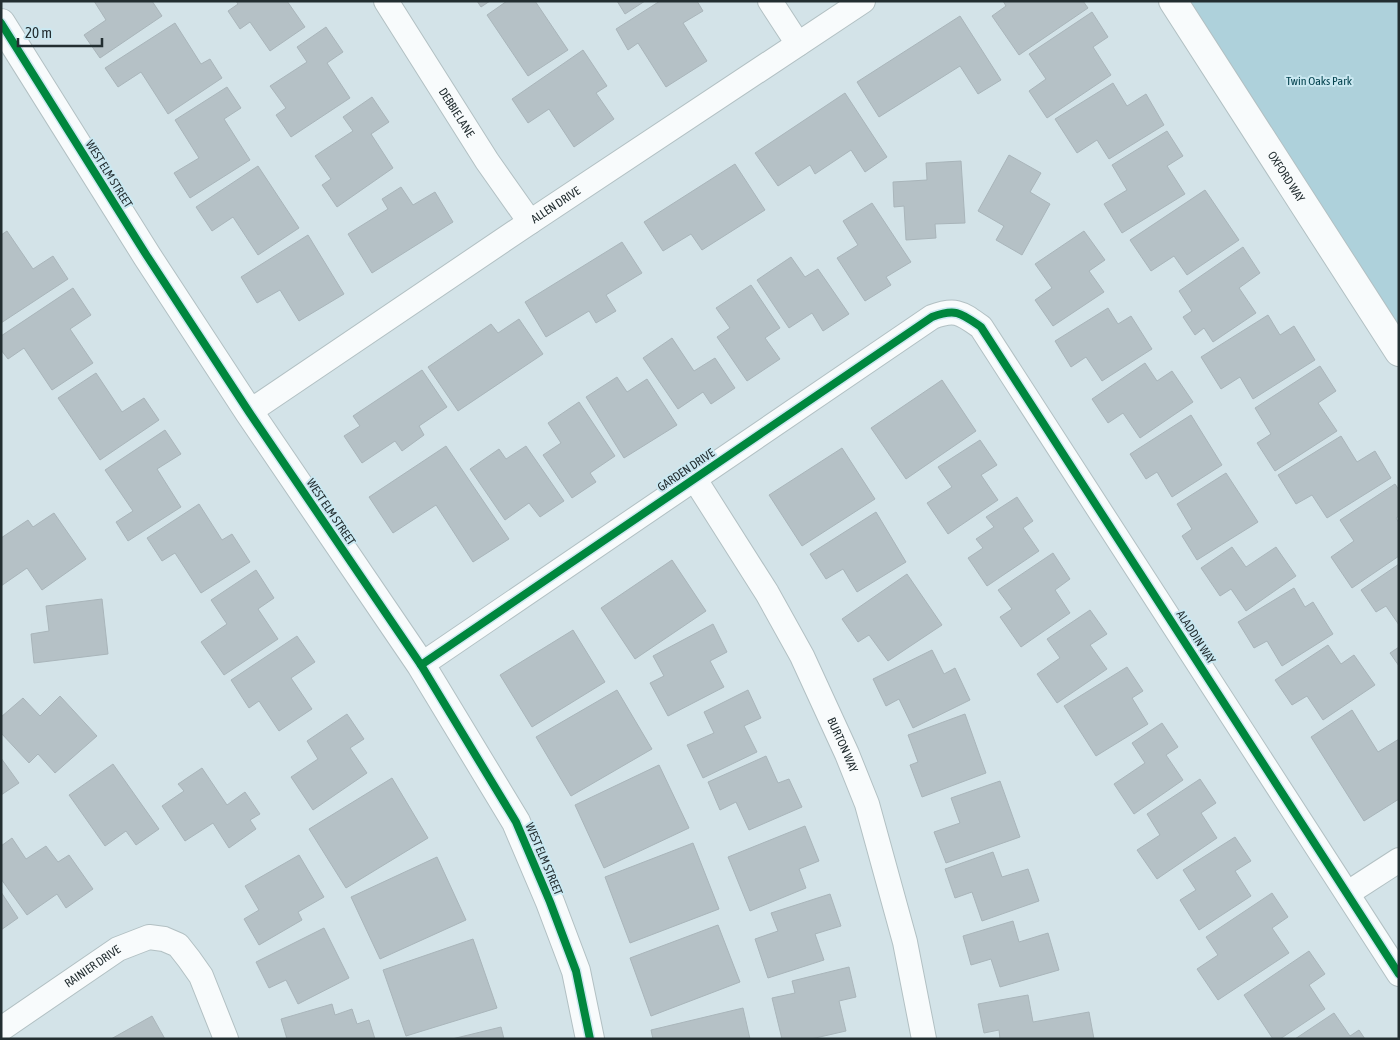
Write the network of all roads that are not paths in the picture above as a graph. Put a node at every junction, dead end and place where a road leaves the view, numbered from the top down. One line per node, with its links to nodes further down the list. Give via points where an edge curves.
1 (386, 1): 7 (street, DEBBIE LANE, via 486,161)
2 (770, 1): 6 (street)
3 (864, 1): 6 (street, ALLEN DRIVE)
4 (1172, 1): 9 (street, OXFORD WAY)
5 (1, 23): 10 (street, WEST ELM STREET)
6 (798, 44): 7 (street, ALLEN DRIVE)
7 (530, 222): 10 (street, ALLEN DRIVE)
8 (969, 318): 11 (street, GARDEN DRIVE, via 961,313 944,312 932,317); 14 (street, ALADDIN WAY, via 981,326)
9 (1399, 352)
10 (249, 412): 12 (street, WEST ELM STREET)
11 (694, 478): 12 (street, GARDEN DRIVE); 19 (street, BURTON WAY, via 767,593 802,656 847,754 866,804 906,942)
12 (421, 665): 18 (street, WEST ELM STREET, via 516,822 576,971)
13 (1399, 860): 14 (street)
14 (1348, 893): 15 (street, ALADDIN WAY)
15 (1399, 974)
16 (1, 1029): 17 (street, RAINIER DRIVE, via 118,949 149,938 164,939 178,945 201,976)
17 (226, 1039)
18 (590, 1039)
19 (924, 1039)

